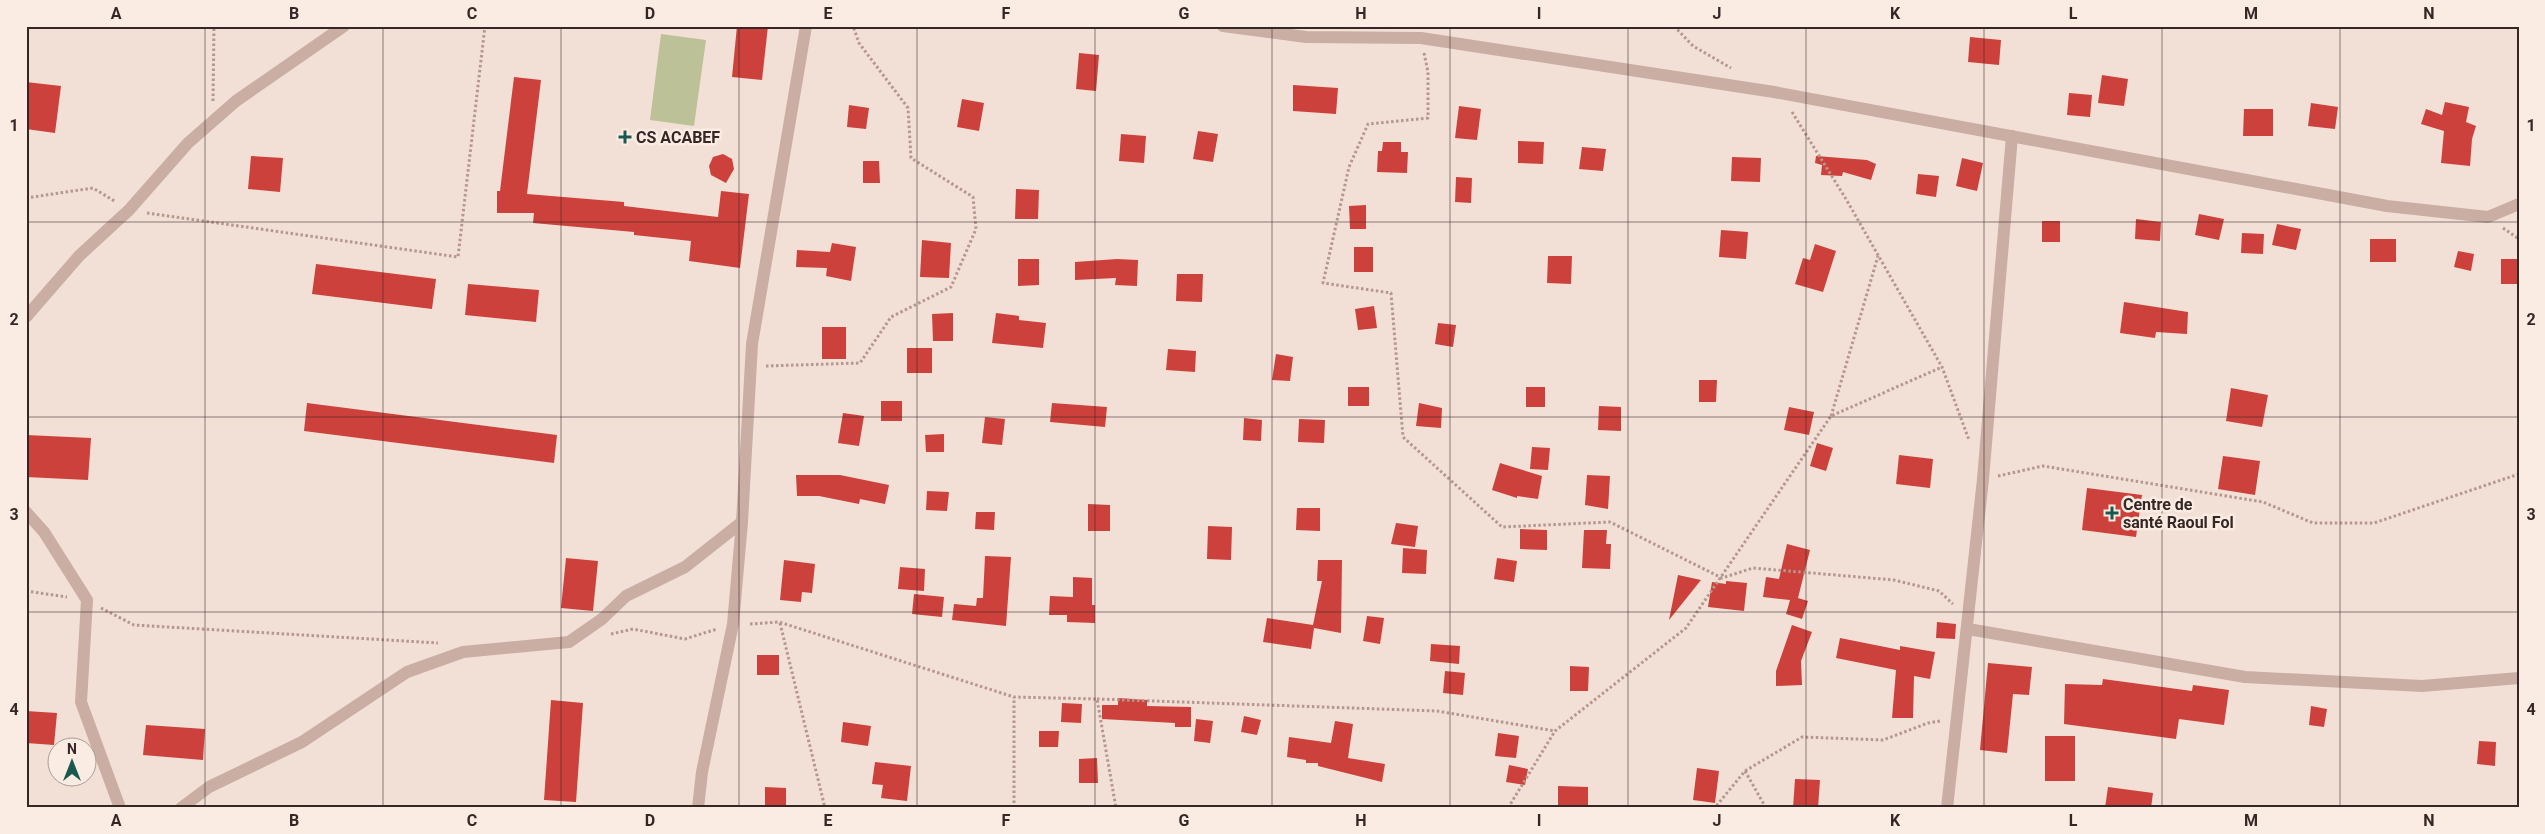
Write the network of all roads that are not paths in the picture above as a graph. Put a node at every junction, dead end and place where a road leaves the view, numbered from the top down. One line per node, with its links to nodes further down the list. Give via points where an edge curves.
1 (344, 26): 6 (street, via 236,101 188,143 129,210 79,256)
2 (806, 26): 8 (street, via 749,367)
3 (1223, 26): 4 (street, via 1306,37 1421,38 1774,92)
4 (2012, 136): 5 (street, via 2387,206 2488,217); 9 (street)
5 (2519, 204)
6 (26, 316)
7 (26, 512): 11 (street, via 44,532 87,600 81,702)
8 (742, 522): 12 (street, via 685,567 626,596 602,619 570,642 463,652 407,672 302,742 209,787); 13 (street, via 733,624 702,772)
9 (1969, 624): 10 (street, via 2245,677 2422,686); 14 (street)
10 (2519, 678)
11 (120, 808)
12 (181, 808)
13 (698, 808)
14 (1947, 808)

